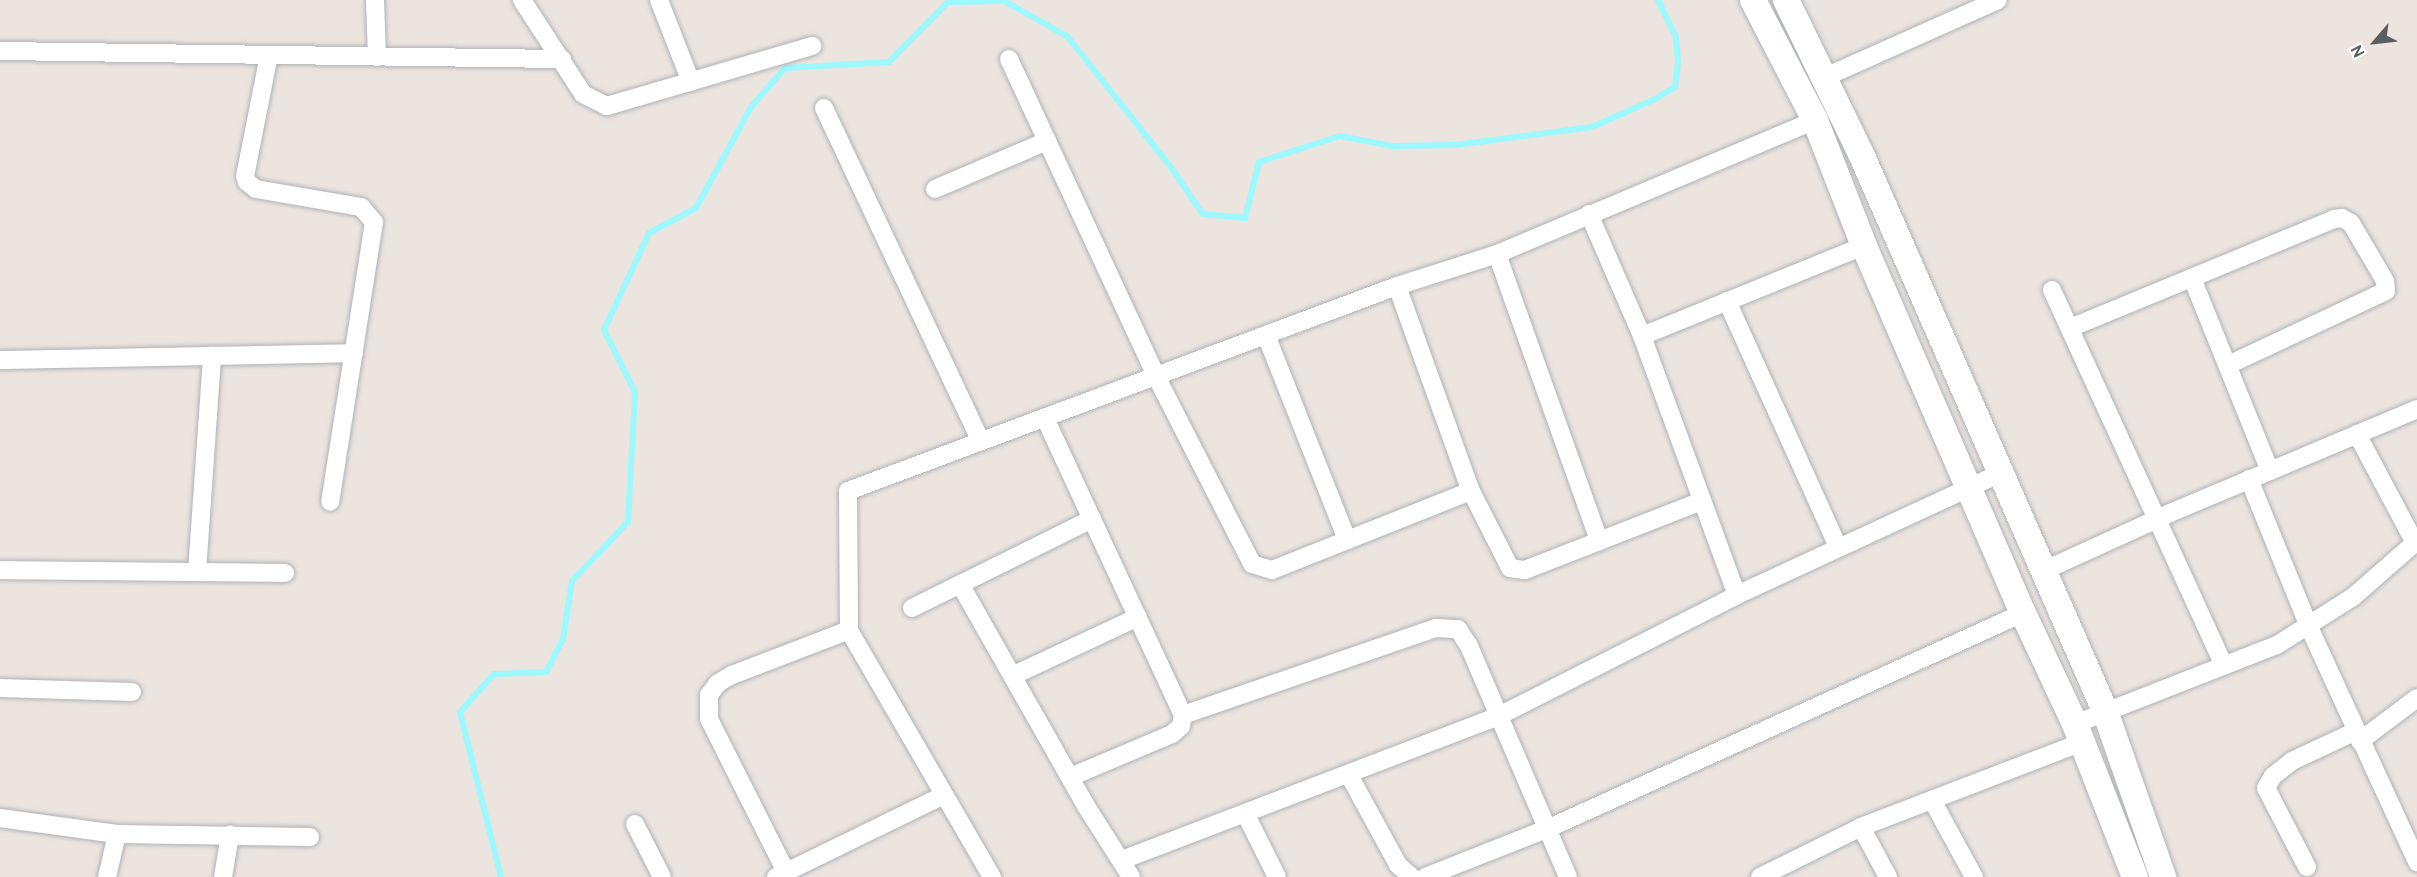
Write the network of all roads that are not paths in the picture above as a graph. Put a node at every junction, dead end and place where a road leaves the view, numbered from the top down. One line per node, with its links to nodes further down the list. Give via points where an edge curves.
1 (375, 0): 10 (street)
2 (522, 0): 11 (street)
3 (659, 0): 14 (street)
4 (1753, 0): 16 (main road)
5 (1786, 0): 13 (main road)
6 (1998, 0): 13 (street)
7 (812, 46): 14 (street)
8 (0, 51): 9 (street)
9 (269, 55): 10 (street); 29 (street, via 245,176 256,189 361,207 369,213 374,230)
10 (377, 57): 11 (street)
11 (562, 59): 14 (street, via 583,94 607,106)
12 (1009, 59): 17 (street)
13 (1825, 77): 39 (main road)
14 (692, 82)
15 (824, 108): 37 (street)
16 (1815, 120): 19 (street); 20 (main road)
17 (1047, 141): 18 (street); 33 (street)
18 (935, 189)
19 (1590, 214): 21 (street); 28 (street)
20 (1864, 246): 25 (street); 41 (main road)
21 (1497, 254): 23 (street); 48 (street)
22 (2192, 278): 26 (street); 32 (street); 32 (street, via 2342,218 2351,223 2385,281 2387,287 2381,296)
23 (1397, 286): 27 (street); 42 (street)
24 (2052, 290): 26 (street)
25 (1728, 302): 28 (street); 50 (street)
26 (2070, 328): 46 (street)
27 (1266, 335): 33 (street); 47 (street)
28 (1642, 336): 43 (street)
29 (354, 352): 30 (street); 44 (street)
30 (212, 356): 31 (street); 53 (street)
31 (0, 360)
32 (2228, 365): 38 (street)
33 (1156, 376): 35 (street); 47 (street, via 1252,564 1272,570)
34 (2417, 409): 36 (street)
35 (1045, 418): 37 (street); 45 (street)
36 (2357, 434): 38 (street); 49 (street)
37 (981, 441): 61 (street, via 848,491)
38 (2270, 471): 40 (street)
39 (2001, 473): 41 (street); 52 (main road)
40 (2249, 479): 46 (street); 60 (street)
41 (1968, 486): 50 (street); 58 (main road)
42 (1471, 491): 47 (street); 48 (street, via 1502,557 1514,570 1525,570)
43 (1702, 501): 48 (street); 56 (street)
44 (330, 502)
45 (1092, 519): 55 (street); 59 (street)
46 (2156, 519): 52 (street); 62 (street)
47 (1347, 540)
48 (1599, 541)
49 (2416, 542): 60 (street, via 2353,597)
50 (1838, 547): 56 (street)
51 (0, 570): 53 (street)
52 (2043, 571): 67 (main road)
53 (197, 572): 54 (street)
54 (285, 573)
55 (960, 584): 57 (street); 63 (street)
56 (1737, 595): 69 (street)
57 (912, 608)
58 (2022, 613): 70 (main road); 80 (street)
59 (1138, 617): 63 (street); 68 (street)
60 (2309, 627): 62 (street); 71 (street)
61 (849, 630): 74 (street); 87 (street, via 732,675 718,683 709,695 709,719)
62 (2224, 665): 67 (street)
63 (1012, 676): 73 (street)
64 (0, 688): 65 (street)
65 (132, 692)
66 (2417, 698): 71 (street)
67 (2105, 711): 70 (street); 101 (main road)
68 (1183, 715): 69 (street, via 1445,627 1458,630 1465,637); 73 (street, via 1181,726 1172,734)
69 (1497, 717): 72 (street); 80 (street)
70 (2078, 733): 75 (street); 100 (main road)
71 (2358, 736): 85 (street); 86 (street, via 2292,761 2273,776 2266,788)
72 (1349, 775): 76 (street); 94 (street, via 1398,865)
73 (1070, 777): 84 (street)
74 (944, 795): 87 (street); 91 (street)
75 (1932, 800): 79 (street); 99 (street)
76 (1246, 815): 84 (street); 93 (street)
77 (0, 818): 81 (street)
78 (635, 824): 90 (street)
79 (1861, 828): 97 (street); 98 (street)
80 (1547, 829): 95 (street); 96 (street)
81 (117, 834): 82 (street); 88 (street)
82 (230, 835): 83 (street); 89 (street)
83 (310, 837)
84 (1122, 860): 92 (street)
85 (2417, 862)
86 (2307, 867)
87 (781, 875)
88 (107, 877)
89 (223, 877)
90 (662, 877)
91 (992, 877)
92 (1131, 877)
93 (1276, 877)
94 (1412, 877)
95 (1425, 877)
96 (1568, 877)
97 (1760, 877)
98 (1888, 877)
99 (1974, 877)
100 (2135, 877)
101 (2163, 877)

